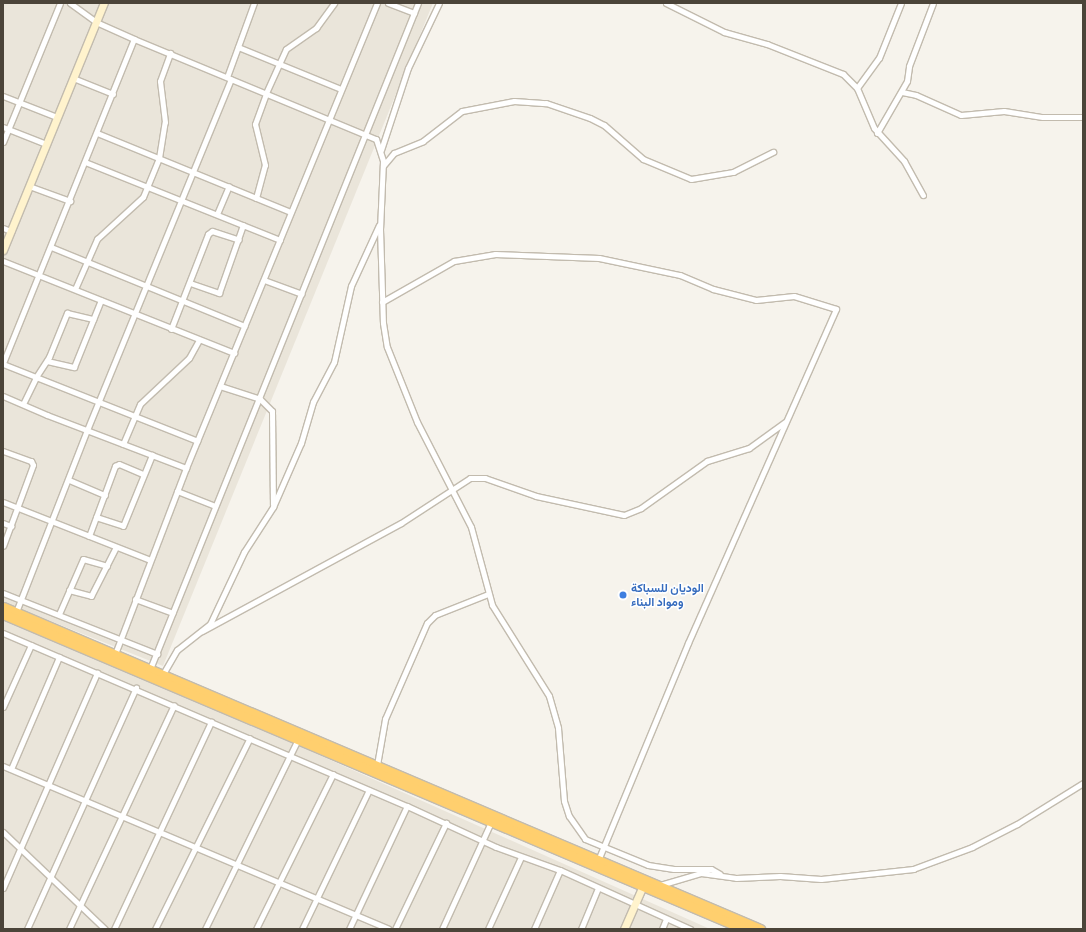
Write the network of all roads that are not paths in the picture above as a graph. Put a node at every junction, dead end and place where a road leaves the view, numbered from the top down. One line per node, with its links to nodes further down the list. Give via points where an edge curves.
1 (60, 3): 27 (street)
2 (70, 3): 14 (street)
3 (104, 3): 14 (street)
4 (254, 3): 16 (street)
5 (334, 3): 18 (street, via 316,28 289,45)
6 (377, 3): 22 (street)
7 (388, 3): 13 (street)
8 (418, 3): 13 (street)
9 (440, 3): 37 (street, via 408,68)
10 (666, 3): 21 (street, via 724,32 767,44 835,69 851,79)
11 (901, 3): 21 (street, via 879,58)
12 (933, 3): 23 (street)
13 (414, 13): 34 (street)
14 (96, 22): 15 (street); 19 (street)
15 (134, 39): 17 (street); 25 (street)
16 (238, 47): 18 (street); 20 (street)
17 (170, 53): 20 (street); 39 (street, via 160,81 165,122)
18 (278, 64): 22 (street); 24 (street)
19 (73, 78): 25 (street); 28 (street)
20 (229, 78): 24 (street); 42 (street)
21 (857, 88): 33 (street)
22 (341, 89): 30 (street)
23 (902, 92): 29 (street, via 916,95 961,115 1004,111 1043,117); 33 (street)
24 (266, 93): 30 (street); 47 (street, via 255,124 265,165)
25 (113, 94): 32 (street)
26 (3, 96): 27 (street)
27 (19, 102): 28 (street); 31 (street)
28 (57, 117): 36 (street)
29 (1083, 117)
30 (330, 118): 34 (street); 50 (street)
31 (5, 128): 35 (street); 36 (street)
32 (97, 132): 39 (street); 40 (street)
33 (877, 133): 46 (street, via 904,161)
34 (368, 134): 37 (street, via 376,139); 67 (street)
35 (3, 142)
36 (46, 144): 43 (street)
37 (381, 150): 41 (street)
38 (773, 152): 41 (street, via 733,172 691,179 643,159 604,125 590,118 546,103 514,101 462,111 423,141 394,153)
39 (159, 158): 42 (street); 44 (street)
40 (86, 162): 44 (street); 49 (street)
41 (383, 166): 52 (street)
42 (194, 172): 45 (street); 48 (street)
43 (29, 186): 49 (street); 55 (street)
44 (147, 186): 48 (street); 61 (street, via 140,200 97,239)
45 (229, 186): 47 (street); 51 (street)
46 (923, 195)
47 (256, 198): 50 (street)
48 (182, 200): 51 (street); 65 (street)
49 (70, 201): 58 (street)
50 (291, 212): 57 (street)
51 (217, 214): 53 (street)
52 (380, 224): 70 (street); 100 (street, via 351,286 334,362 313,402 301,443)
53 (244, 225): 56 (street); 57 (street)
54 (3, 228): 55 (street)
55 (11, 231): 59 (street)
56 (238, 240): 64 (street, via 210,233); 64 (street, via 219,293)
57 (280, 240): 63 (street)
58 (51, 247): 61 (street); 62 (street)
59 (3, 250)
60 (3, 261): 62 (street)
61 (86, 262): 65 (street); 66 (street)
62 (38, 275): 66 (street); 78 (street)
63 (264, 280): 67 (street); 73 (street)
64 (190, 283): 69 (street)
65 (147, 287): 69 (street); 71 (street)
66 (75, 289): 68 (street)
67 (302, 294): 82 (street)
68 (101, 300): 71 (street); 72 (street)
69 (183, 301): 73 (street); 74 (street)
70 (382, 302): 86 (street, via 454,261 495,254 599,258 680,275 713,289 756,300 794,296 836,309); 96 (street, via 387,347 415,417)
71 (136, 314): 74 (street); 83 (street)
72 (93, 319): 77 (street, via 66,313); 77 (street, via 74,368)
73 (245, 326): 76 (street)
74 (171, 329): 75 (street)
75 (199, 340): 76 (street); 85 (street, via 189,358 142,402)
76 (234, 353): 80 (street)
77 (47, 361): 79 (street)
78 (3, 364): 79 (street)
79 (36, 377): 83 (street); 84 (street)
80 (220, 386): 82 (street); 88 (street)
81 (3, 397): 84 (street)
82 (260, 400): 99 (street); 100 (street, via 272,413)
83 (99, 401): 85 (street); 87 (street)
84 (22, 404): 87 (street)
85 (135, 415): 88 (street); 89 (street)
86 (786, 421): 96 (street, via 749,448 707,461 641,508 624,515 536,496 485,478 470,478); 154 (street)
87 (87, 430): 89 (street); 94 (street)
88 (197, 441): 92 (street)
89 (123, 444): 91 (street)
90 (3, 451): 101 (street, via 32,463)
91 (152, 455): 92 (street); 93 (street)
92 (186, 468): 95 (street)
93 (143, 474): 97 (street, via 116,465); 102 (street, via 123,526)
94 (69, 480): 97 (street); 103 (street)
95 (177, 490): 99 (street); 109 (street)
96 (453, 490): 113 (street, via 471,527); 121 (street, via 401,523)
97 (105, 495): 102 (street)
98 (3, 502): 101 (street)
99 (215, 506): 118 (street)
100 (273, 507): 121 (street, via 244,552 214,616)
101 (18, 508): 103 (street); 105 (street)
102 (96, 517): 106 (street)
103 (52, 522): 106 (street); 115 (street)
104 (3, 523): 105 (street)
105 (11, 526): 107 (street)
106 (89, 536): 108 (street)
107 (3, 546)
108 (116, 547): 109 (street); 110 (street)
109 (150, 560): 114 (street)
110 (107, 566): 111 (street, via 90,596); 111 (street, via 83,558)
111 (69, 590): 120 (street)
112 (3, 593): 115 (street)
113 (488, 594): 139 (street, via 435,616 427,623 385,719); 154 (street, via 496,613 549,696 558,728 564,801 569,816 585,839)
114 (135, 599): 118 (street); 123 (street)
115 (21, 600): 117 (street); 120 (street)
116 (3, 607): 117 (highway)
117 (16, 612): 125 (highway)
118 (173, 613): 126 (street)
119 (3, 614): 136 (highway)
120 (59, 614): 123 (street)
121 (202, 631): 130 (street, via 177,650)
122 (3, 633): 124 (street)
123 (120, 639): 125 (street); 126 (street)
124 (31, 645): 127 (street); 133 (street)
125 (115, 654): 128 (highway)
126 (156, 654): 128 (street)
127 (59, 657): 129 (street); 140 (street)
128 (150, 669): 130 (highway)
129 (97, 673): 131 (street); 143 (street)
130 (163, 674): 139 (highway)
131 (136, 688): 132 (street); 145 (street)
132 (174, 705): 134 (street); 147 (street)
133 (3, 707)
134 (211, 722): 135 (street); 150 (street)
135 (250, 738): 137 (street); 153 (street)
136 (298, 739): 137 (street); 148 (highway)
137 (290, 756): 141 (street); 158 (street)
138 (3, 766): 140 (street)
139 (377, 766): 157 (highway)
140 (11, 769): 143 (street)
141 (333, 774): 144 (street); 162 (street)
142 (1083, 783): 160 (street, via 1017,824 977,845 913,869 821,879 767,876 736,878)
143 (48, 785): 145 (street); 155 (street)
144 (369, 790): 146 (street); 167 (street)
145 (85, 800): 147 (street); 161 (street)
146 (408, 806): 149 (street); 170 (street)
147 (123, 816): 150 (street); 168 (street)
148 (491, 822): 152 (street); 163 (highway)
149 (446, 823): 152 (street); 182 (street)
150 (160, 830): 153 (street); 175 (street)
151 (3, 832): 155 (street)
152 (483, 841): 156 (street); 183 (street)
153 (196, 847): 158 (street); 176 (street)
154 (602, 847): 157 (street); 160 (street, via 656,868 706,869)
155 (20, 849): 161 (street); 165 (street)
156 (521, 857): 159 (street); 184 (street)
157 (598, 860): 163 (highway)
158 (237, 864): 162 (street); 177 (street)
159 (560, 870): 166 (street); 185 (street)
160 (720, 874): 164 (street, via 691,875)
161 (50, 876): 168 (street); 172 (street)
162 (279, 883): 167 (street); 178 (street)
163 (644, 883): 164 (highway); 169 (street); 190 (highway)
164 (659, 886): 191 (highway)
165 (3, 888)
166 (598, 888): 169 (street); 186 (street)
167 (316, 899): 170 (street); 179 (street)
168 (80, 906): 173 (street); 174 (street)
169 (635, 906): 171 (street); 187 (street)
170 (356, 915): 180 (street); 181 (street)
171 (666, 919): 188 (street); 189 (street)
172 (27, 929)
173 (69, 929)
174 (106, 929)
175 (114, 929)
176 (155, 929)
177 (205, 929)
178 (256, 929)
179 (302, 929)
180 (349, 929)
181 (388, 929)
182 (395, 929)
183 (442, 929)
184 (488, 929)
185 (534, 929)
186 (581, 929)
187 (624, 929)
188 (662, 929)
189 (690, 929)
190 (744, 929)
191 (760, 929)

